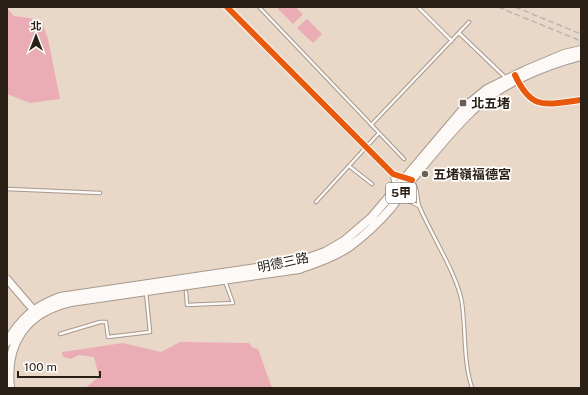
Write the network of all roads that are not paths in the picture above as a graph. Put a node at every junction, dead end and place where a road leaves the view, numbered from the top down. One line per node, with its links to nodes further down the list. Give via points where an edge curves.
1 (227, 7): 14 (street)
2 (260, 7): 12 (lane)
3 (418, 7): 6 (lane)
4 (469, 22): 5 (lane)
5 (459, 34): 6 (lane); 10 (lane)
6 (452, 41): 12 (lane)
7 (581, 50): 9 (main road, 明德三路 / 5甲, via 564,54)
8 (581, 56): 9 (main road, 明德三路 / 5甲)
9 (527, 73): 10 (main road, 明德三路 / 5甲)
10 (512, 80): 11 (street, via 535,102); 18 (main road, 明德三路 / 5甲, via 487,89 466,106)
11 (581, 100)
12 (371, 125): 13 (lane)
13 (379, 133): 14 (lane); 15 (lane)
14 (366, 147): 16 (lane); 17 (street)
15 (404, 159)
16 (349, 166): 19 (lane); 24 (lane)
17 (393, 174): 18 (street); 21 (street)
18 (408, 178): 21 (main road, 明德三路 / 5甲); 23 (main road, 明德三路 / 5甲); 25 (lane, via 416,186)
19 (372, 184)
20 (7, 189): 22 (lane)
21 (396, 189): 23 (street); 26 (main road, 明德三路 / 5甲, via 363,225 344,241 324,252 297,262)
22 (100, 193)
23 (399, 197): 25 (lane); 26 (main road, 明德三路 / 5甲, via 368,231 328,259 299,269)
24 (316, 202)
25 (419, 206): 34 (lane, via 453,277 462,302 465,358)
26 (224, 277): 28 (main road, 明德三路 / 5甲); 29 (lane, via 233,303 187,305); 30 (main road, 明德三路 / 5甲, via 70,294 47,302)
27 (7, 279): 30 (street)
28 (146, 291): 30 (main road, 明德三路 / 5甲, via 71,302); 31 (lane, via 150,332 108,337 106,322 100,322)
29 (186, 292)
30 (36, 312): 32 (main road, 5甲, via 15,329); 33 (main road, 5甲, via 12,348 9,359)
31 (60, 334)
32 (7, 342)
33 (10, 388)
34 (472, 388)

